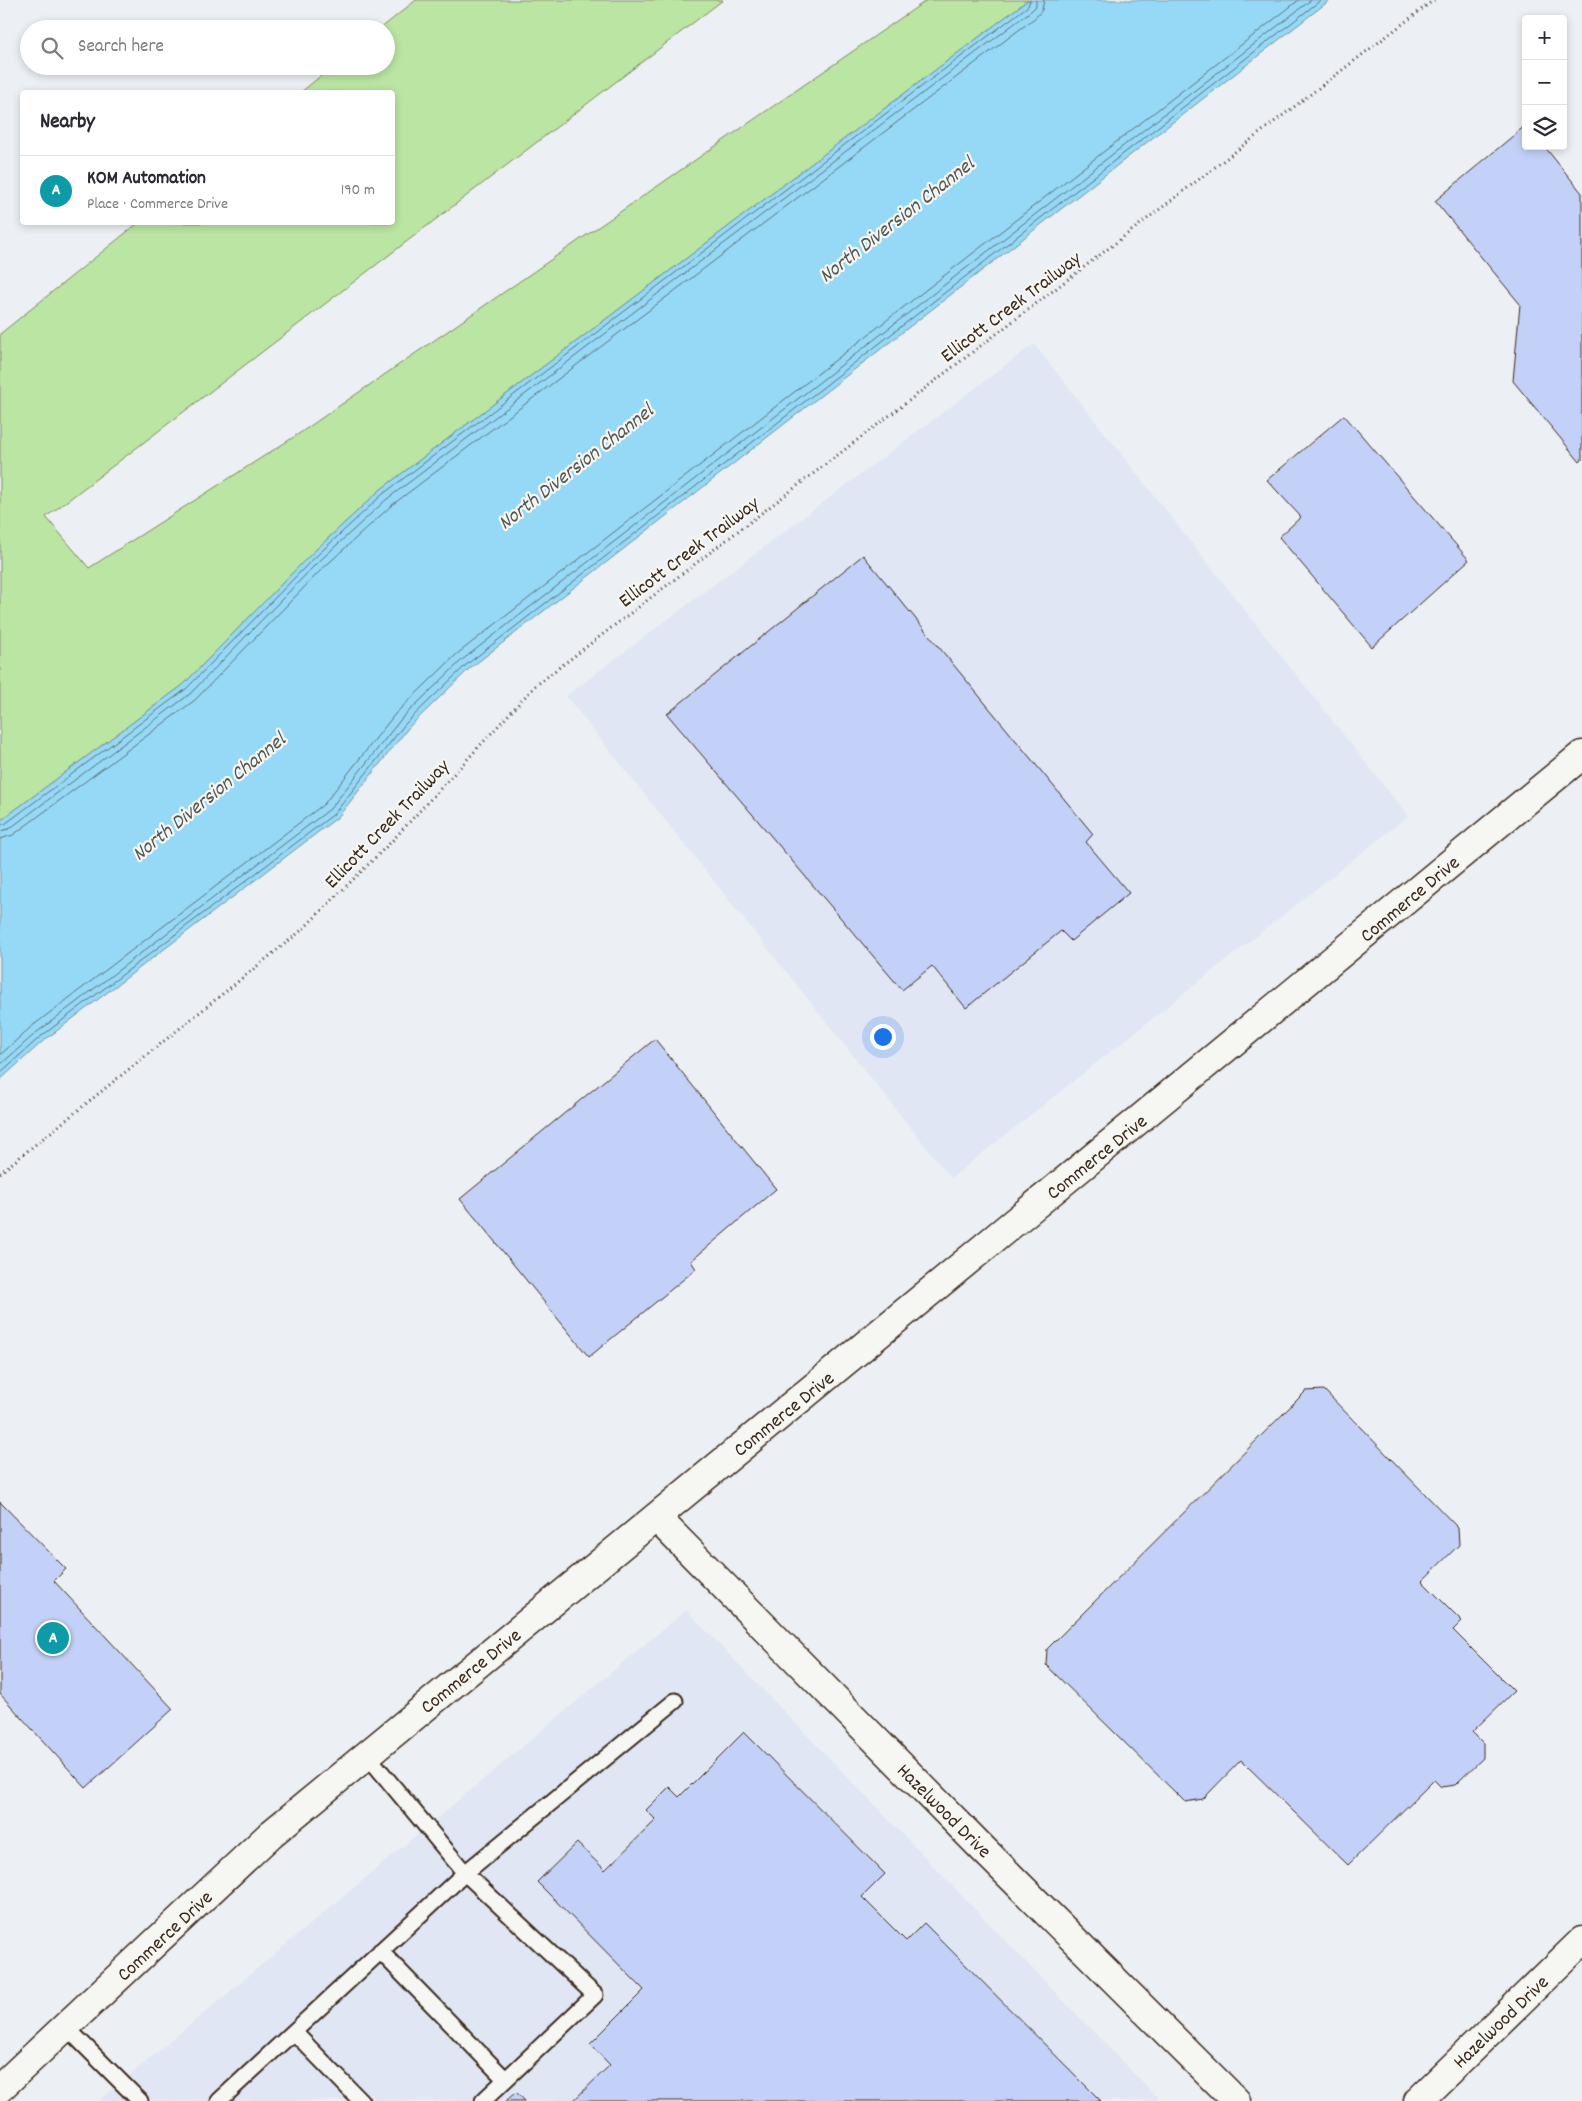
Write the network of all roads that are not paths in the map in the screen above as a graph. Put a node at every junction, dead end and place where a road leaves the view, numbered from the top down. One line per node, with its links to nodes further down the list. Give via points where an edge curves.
1 (1582, 755): 2 (street, Commerce Drive)
2 (656, 1517): 4 (street, Commerce Drive); 16 (street, Hazelwood Drive)
3 (675, 1701): 5 (lane)
4 (367, 1756): 5 (lane); 8 (street, Commerce Drive, via 271,1834)
5 (465, 1873): 7 (lane); 10 (lane, via 595,1995)
6 (1582, 1941): 17 (street, Hazelwood Drive)
7 (380, 1951): 9 (lane); 10 (lane)
8 (66, 2026): 11 (street, Commerce Drive); 12 (lane)
9 (294, 2032): 13 (lane); 14 (lane)
10 (505, 2079): 15 (lane)
11 (0, 2088)
12 (140, 2101)
13 (219, 2101)
14 (362, 2101)
15 (482, 2101)
16 (1236, 2101)
17 (1418, 2101)

